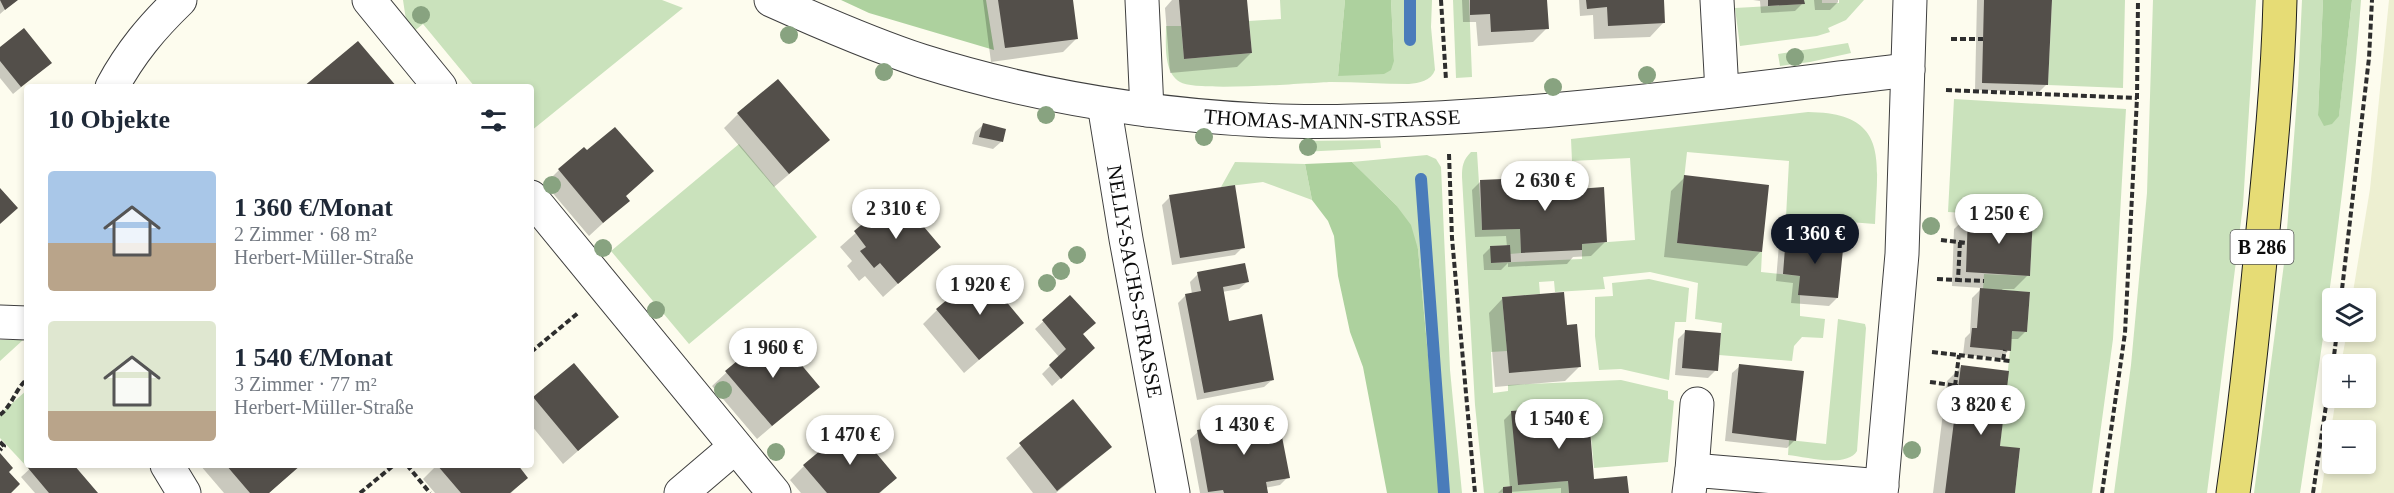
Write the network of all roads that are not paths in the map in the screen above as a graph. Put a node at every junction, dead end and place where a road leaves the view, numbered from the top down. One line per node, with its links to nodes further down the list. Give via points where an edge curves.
1 (180, 0): 10 (street, via 128,57)
2 (369, 0): 11 (street)
3 (771, 0): 8 (street, THOMAS-MANN-STRASSE)
4 (1142, 0): 14 (street)
5 (1717, 0): 12 (street)
6 (1910, 0): 9 (street)
7 (2280, 0): 27 (main road, B 286, via 2268,182)
8 (806, 8): 13 (street, THOMAS-MANN-STRASSE, via 868,42 950,69)
9 (1908, 79): 12 (street, THOMAS-MANN-STRASSE); 22 (street, via 1902,254)
10 (114, 84)
11 (438, 84)
12 (1722, 92): 14 (street, THOMAS-MANN-STRASSE, via 1544,111 1364,121 1262,121)
13 (1104, 104): 14 (street, THOMAS-MANN-STRASSE); 26 (street, NELLY-SACHS-STRASSE)
14 (1147, 110)
15 (534, 201): 19 (street)
16 (0, 322): 17 (street)
17 (24, 323)
18 (1697, 404): 21 (street)
19 (735, 447): 24 (street); 25 (street)
20 (169, 468): 23 (street)
21 (1690, 482): 22 (street)
22 (1882, 489)
23 (184, 493)
24 (681, 493)
25 (774, 493)
26 (1173, 493)
27 (2233, 493)

